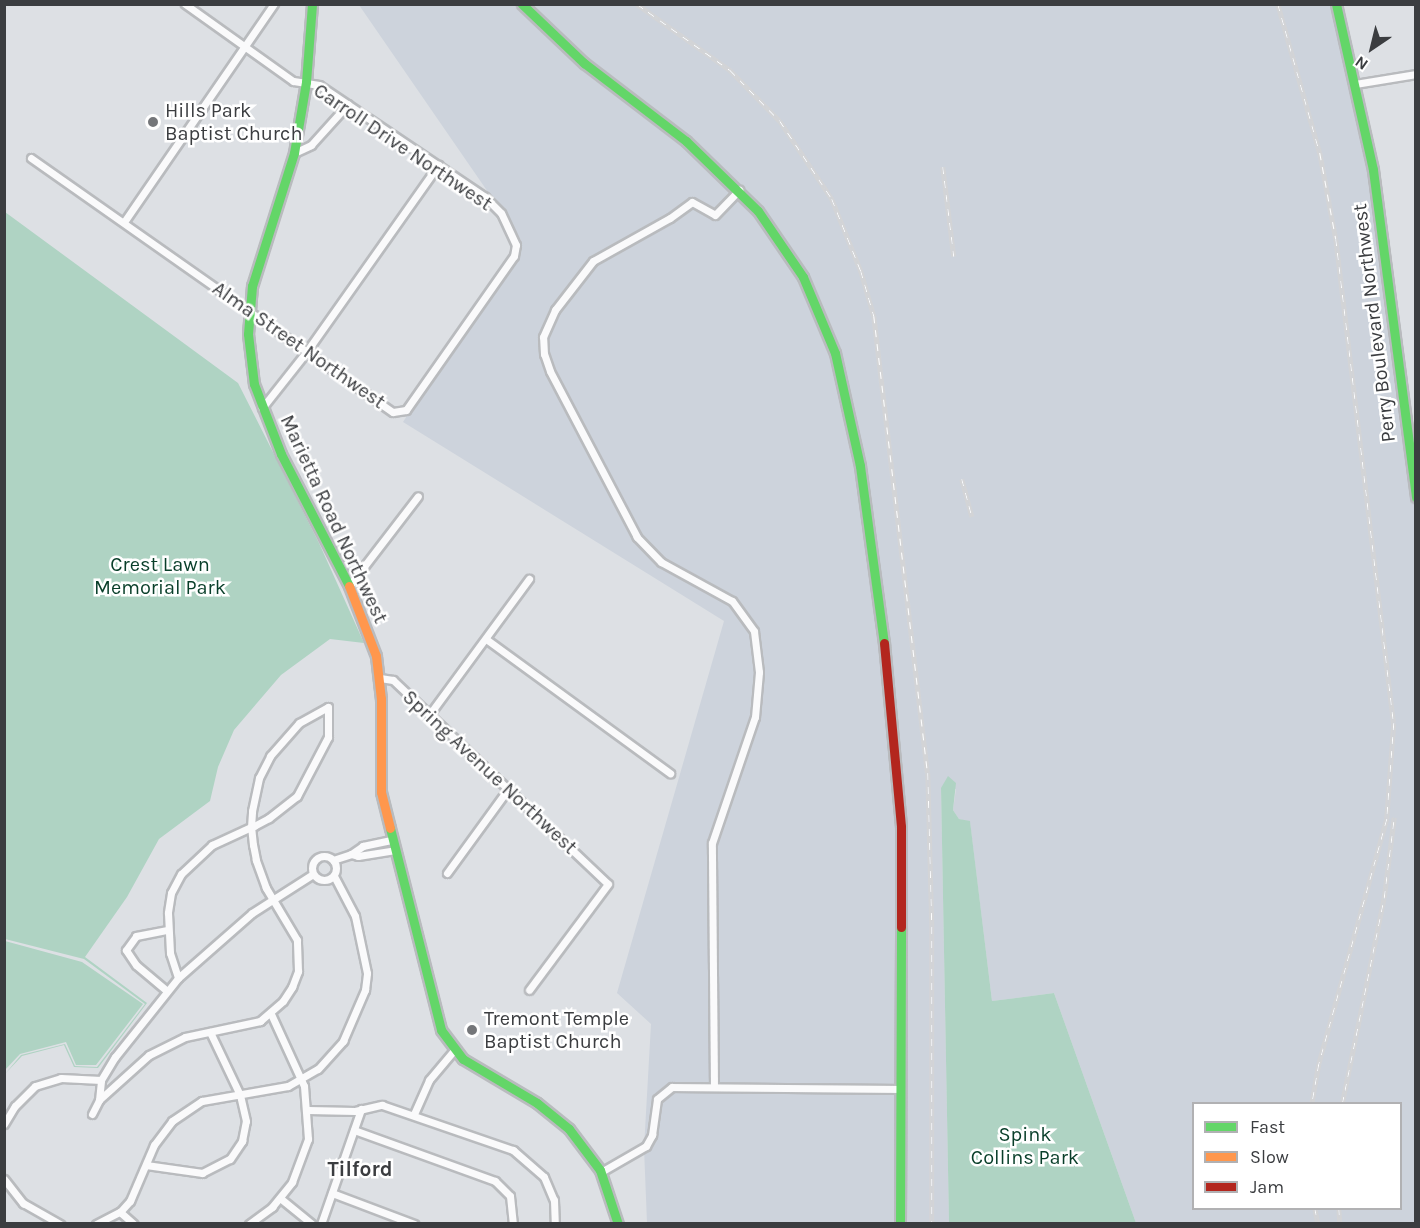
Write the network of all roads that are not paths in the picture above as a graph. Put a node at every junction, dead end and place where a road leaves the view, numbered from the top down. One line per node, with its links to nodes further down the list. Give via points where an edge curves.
1 (185, 4): 6 (street, Carroll Drive Northwest)
2 (274, 4): 6 (street)
3 (312, 4): 8 (street, Marietta Road Northwest)
4 (522, 4): 14 (street, via 584,63 686,141)
5 (1336, 4): 9 (street, Perry Boulevard Northwest)
6 (245, 46): 8 (street, Carroll Drive Northwest, via 293,81); 16 (street)
7 (1416, 74): 9 (street)
8 (306, 82): 10 (street, Carroll Drive Northwest, via 319,85); 11 (street, Marietta Road Northwest)
9 (1355, 84): 20 (street, Perry Boulevard Northwest, via 1376,193)
10 (348, 104): 11 (street, via 311,145); 13 (street, Carroll Drive Northwest)
11 (294, 153): 17 (street, Marietta Road Northwest, via 256,267)
12 (31, 158): 16 (street, Alma Street Northwest)
13 (438, 165): 15 (street, Carroll Drive Northwest, via 485,197); 18 (street)
14 (739, 190): 46 (street, via 715,214 692,202 670,219 592,261 555,310 543,337 550,371 638,537 661,562 732,601 754,631 759,672 755,717 712,843); 47 (street, via 778,237 803,278 821,315 849,403 886,661 901,827)
15 (501, 213): 18 (street, Alma Street Northwest, via 516,245 514,256 403,412 393,412)
16 (121, 221): 17 (street, Alma Street Northwest)
17 (249, 309): 18 (street, Alma Street Northwest); 19 (street, Marietta Road Northwest, via 249,358)
18 (307, 351): 19 (street)
19 (261, 408): 24 (street, Marietta Road Northwest)
20 (1411, 429): 22 (street, Perry Boulevard Northwest)
21 (418, 496): 24 (street)
22 (1416, 497)
23 (529, 579): 25 (street)
24 (349, 586): 26 (street, Marietta Road Northwest, via 370,634)
25 (486, 639): 27 (street); 28 (street)
26 (380, 678): 27 (street, Spring Avenue Northwest, via 393,680); 31 (street, Marietta Road Northwest, via 381,792)
27 (429, 715): 29 (street, Spring Avenue Northwest)
28 (670, 773)
29 (508, 789): 33 (street); 39 (street, Spring Avenue Northwest, via 608,884)
30 (251, 827): 30 (street, via 259,778 270,756 299,723 328,707 328,737 297,795); 36 (street, via 256,860); 37 (street, via 212,845 181,874 171,893)
31 (392, 845): 32 (street, via 363,846); 43 (street, Marietta Road Northwest, via 433,1007)
32 (333, 860): 34 (street, via 318,857 312,865); 35 (street)
33 (447, 873)
34 (313, 874): 35 (street, via 324,881); 36 (street)
35 (334, 876): 45 (street, via 361,934 365,990 353,1023 332,1056)
36 (272, 899): 38 (street); 41 (street, via 291,927 299,955 292,987)
37 (167, 930): 38 (street); 40 (street, via 136,936 126,950 136,965)
38 (178, 978): 40 (street)
39 (530, 990)
40 (167, 991): 44 (street)
41 (271, 1014): 42 (street, via 249,1025); 45 (street)
42 (210, 1032): 48 (street); 49 (street, via 169,1042 149,1054)
43 (453, 1050): 53 (street, via 429,1080); 57 (street, via 554,1115 586,1149)
44 (101, 1080): 49 (street); 54 (street, via 61,1078 35,1086)
45 (301, 1080): 48 (street, via 271,1091); 51 (street)
46 (714, 1087): 47 (street); 57 (street, via 666,1089 654,1106 652,1135 646,1146)
47 (900, 1089): 72 (street)
48 (240, 1095): 56 (street, via 202,1101 172,1121 154,1145); 56 (street, via 246,1130 230,1159 210,1170 191,1174)
49 (99, 1100): 52 (street)
50 (361, 1109): 51 (street); 53 (street, via 382,1105); 55 (street)
51 (308, 1110): 60 (street, via 304,1154)
52 (92, 1114)
53 (414, 1114): 70 (street, via 525,1157 550,1188)
54 (4, 1124)
55 (354, 1130): 59 (street); 69 (street, via 495,1181 510,1196)
56 (146, 1165): 61 (street, via 138,1188)
57 (601, 1172): 71 (street)
58 (4, 1179): 62 (street, via 28,1208)
59 (332, 1193): 67 (street); 68 (street)
60 (280, 1198): 65 (street); 66 (street)
61 (120, 1212): 63 (street); 64 (street)
62 (60, 1224)
63 (96, 1224)
64 (134, 1224)
65 (249, 1224)
66 (312, 1224)
67 (321, 1224)
68 (414, 1224)
69 (513, 1224)
70 (555, 1224)
71 (618, 1224)
72 (900, 1224)

